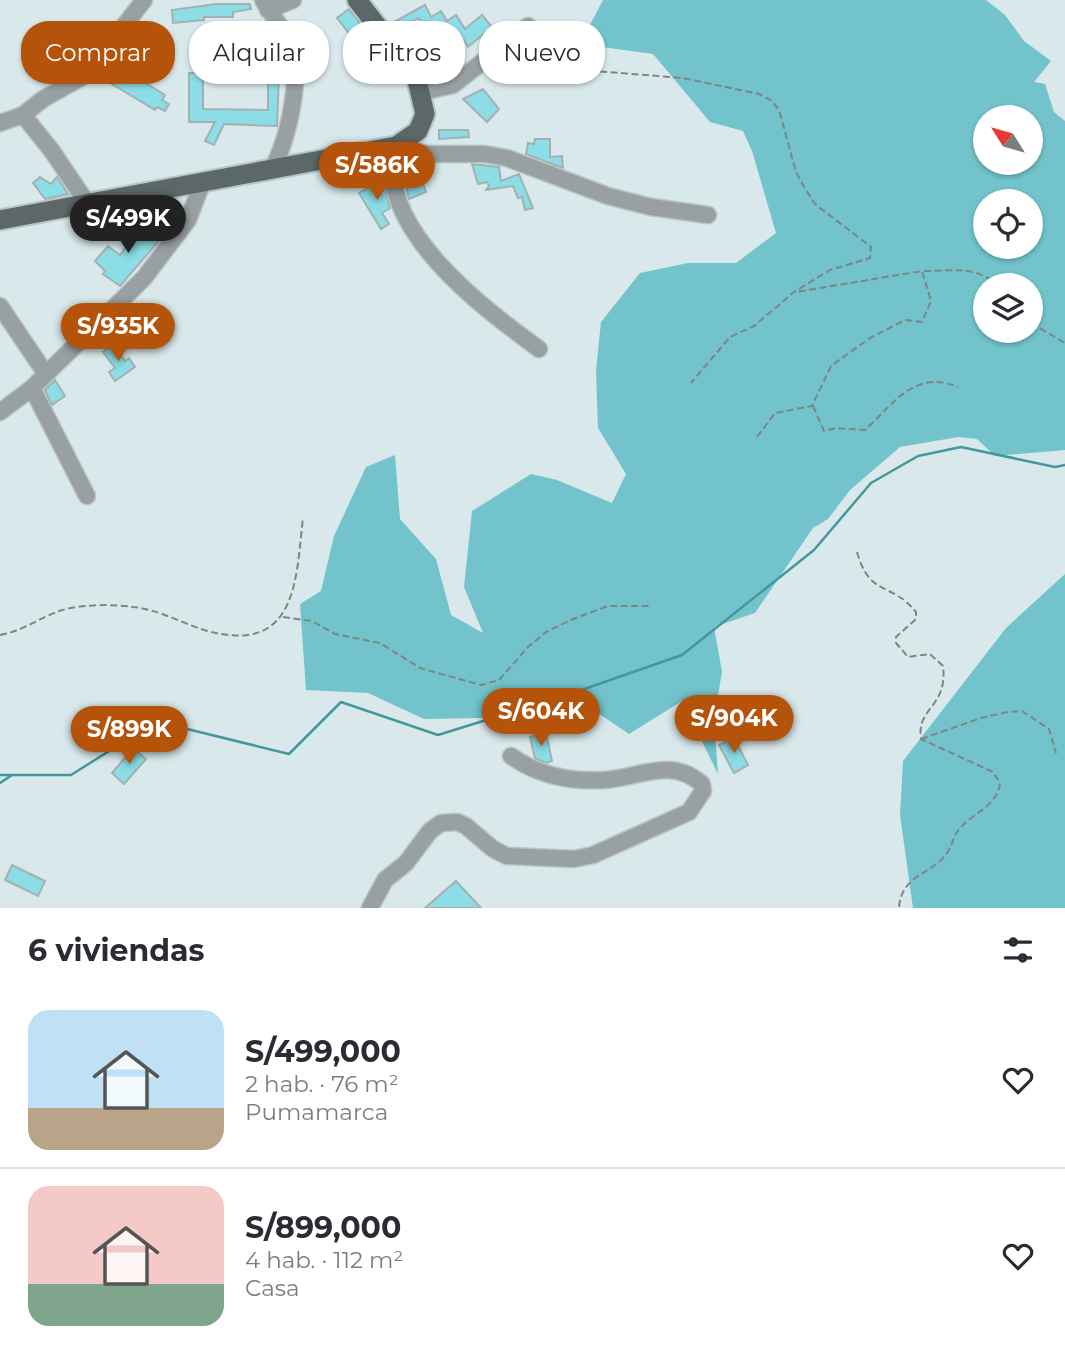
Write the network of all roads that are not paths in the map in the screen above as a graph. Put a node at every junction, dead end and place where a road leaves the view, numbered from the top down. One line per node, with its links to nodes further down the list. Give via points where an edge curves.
1 (144, 0): 7 (street, via 86,75)
2 (293, 0): 4 (street)
3 (358, 0): 6 (main road, via 416,76)
4 (266, 5): 10 (street, via 290,43 294,62 288,135)
5 (479, 65): 6 (street, via 453,85)
6 (422, 92): 9 (main road, via 424,121 412,137)
7 (23, 115): 8 (street); 12 (street)
8 (0, 123)
9 (396, 146): 10 (main road); 13 (street, via 426,154 507,158 608,196); 16 (street, via 393,183 413,231 476,300)
10 (272, 169): 11 (main road)
11 (203, 181): 12 (main road); 17 (street, via 188,220 144,278)
12 (88, 203): 14 (main road)
13 (708, 215)
14 (0, 219)
15 (0, 306): 17 (street)
16 (539, 349)
17 (46, 374): 18 (street)
18 (32, 388): 19 (street); 20 (street)
19 (0, 412)
20 (87, 496)
21 (511, 755): 22 (street, via 544,774 585,780 681,770 702,784 703,791 689,812 574,859 507,856 466,825 442,823 385,880)
22 (370, 908)

